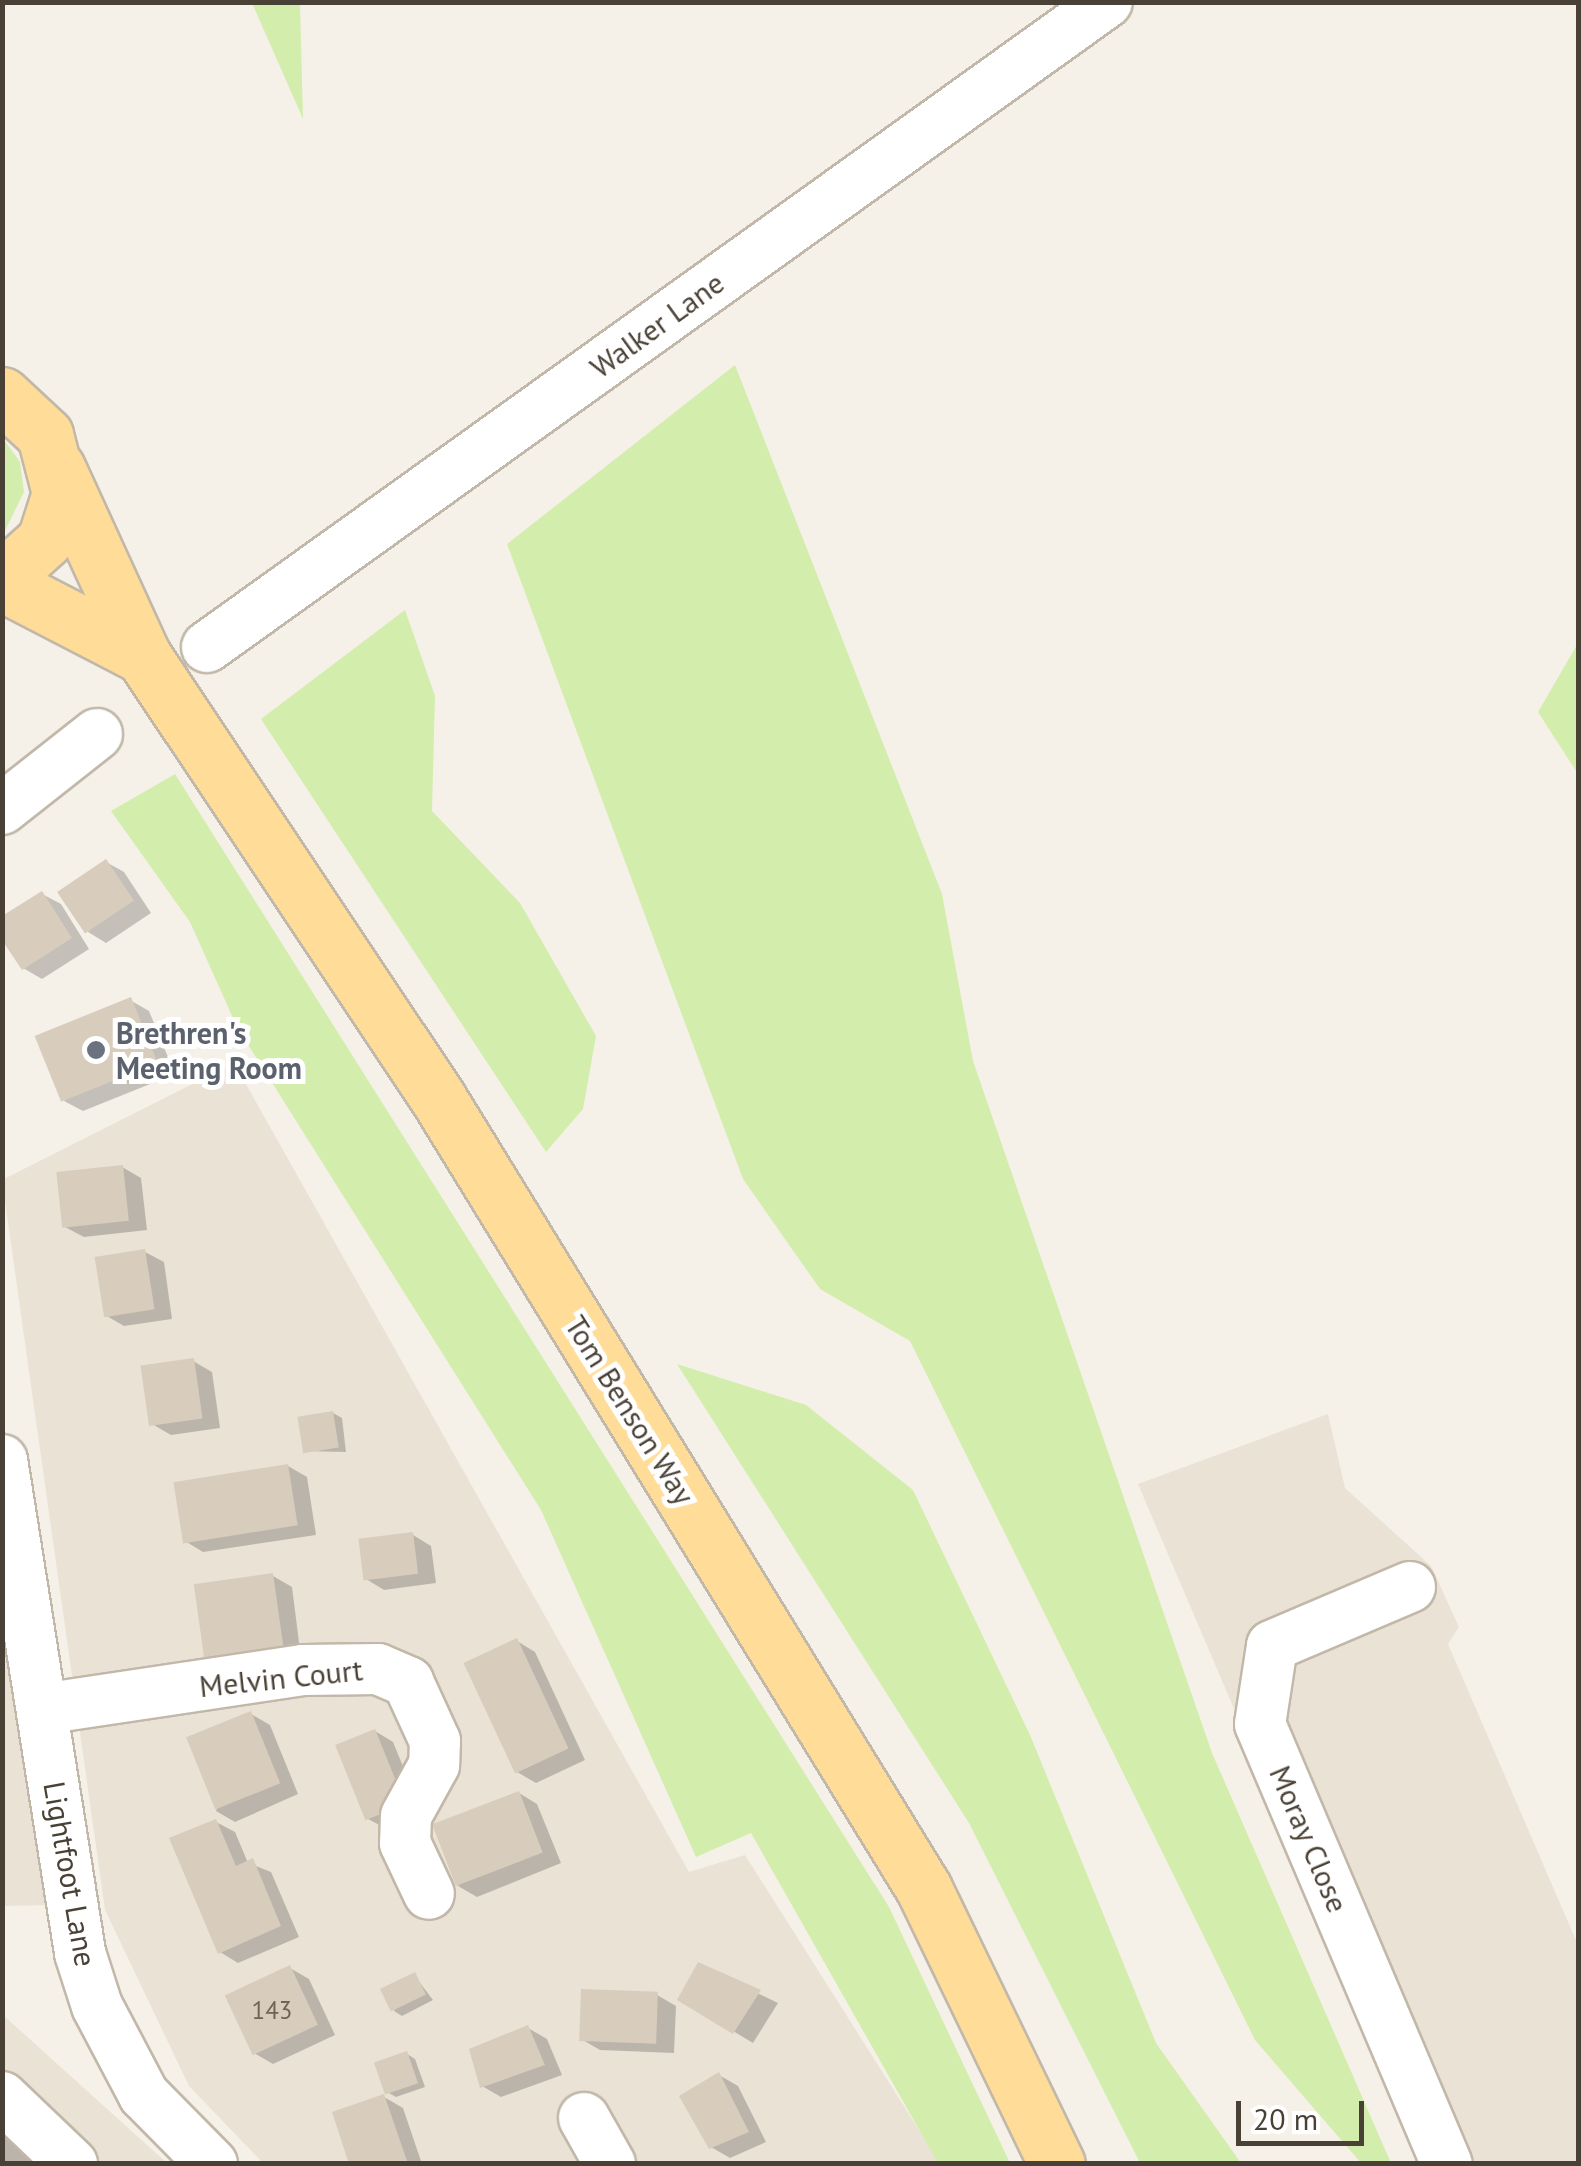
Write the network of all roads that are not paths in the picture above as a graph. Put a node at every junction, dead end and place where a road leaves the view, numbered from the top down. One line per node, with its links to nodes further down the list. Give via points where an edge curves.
1 (1107, 2): 5 (street, Walker Lane)
2 (2, 396): 3 (main road, via 39,426)
3 (57, 468): 4 (main road, via 58,505 50,529 29,560); 6 (main road)
4 (2, 580): 6 (main road)
5 (207, 648)
6 (152, 668): 19 (main road, Tom Benson Way, via 438,1098 924,1890)
7 (97, 734): 8 (street)
8 (2, 809)
9 (2, 1460): 10 (street, Lightfoot Lane)
10 (9, 1546): 12 (street, Lightfoot Lane)
11 (1410, 1587): 20 (street, Moray Close, via 1272,1646 1260,1724)
12 (42, 1710): 13 (street, Melvin Court, via 304,1670 378,1669 408,1682 435,1741 434,1765 406,1816 405,1843); 17 (street, Lightfoot Lane, via 80,1953 97,2006 144,2094)
13 (430, 1894)
14 (2, 2097): 16 (street)
15 (584, 2118): 18 (street)
16 (72, 2164)
17 (212, 2164)
18 (610, 2164)
19 (1057, 2164)
20 (1447, 2164)

